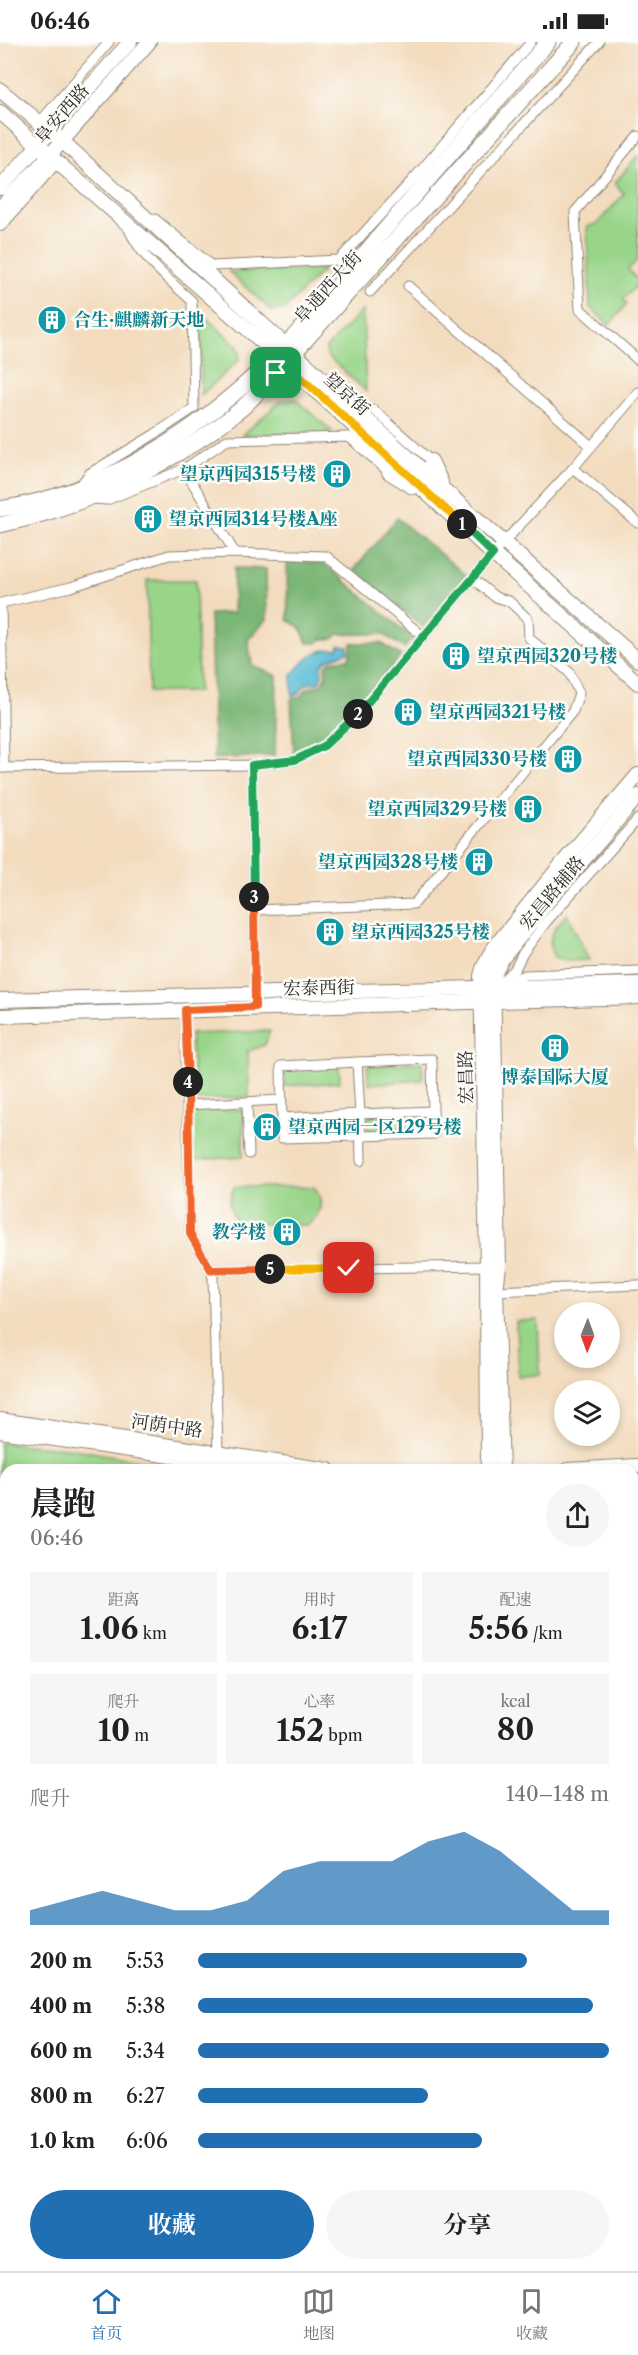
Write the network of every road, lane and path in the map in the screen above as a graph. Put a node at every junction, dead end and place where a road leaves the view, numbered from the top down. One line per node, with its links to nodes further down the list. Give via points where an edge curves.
1 (109, 42): 10 (street)
2 (130, 42): 11 (street, 阜安西路)
3 (149, 42): 13 (street, 阜安西路)
4 (531, 42): 18 (street, via 339,260 212,266 159,221)
5 (548, 42): 23 (main road, 阜通西大街)
6 (574, 42): 23 (main road, 阜通西大街)
7 (599, 42): 22 (street)
8 (0, 90): 10 (street, 望京街)
9 (0, 112): 14 (street, 望京街)
10 (39, 123): 11 (street, 望京街)
11 (50, 132): 13 (street, 望京街); 14 (street, 阜安西路)
12 (638, 136): 24 (street, via 575,212 580,309)
13 (62, 141): 15 (street, 阜安西路); 18 (street, 望京街)
14 (38, 146): 15 (street, 望京街); 16 (street, 阜安西路)
15 (52, 159): 17 (street, 阜安西路); 19 (street, 望京街); 20 (street)
16 (0, 188)
17 (0, 208)
18 (137, 209): 23 (street, 望京街)
19 (125, 221): 23 (street, 望京街); 32 (street, via 135,243 192,301 194,408 90,473)
20 (0, 224)
21 (408, 286): 27 (street)
22 (370, 292)
23 (286, 354): 32 (main road, 阜通西大街, via 243,407 204,437 162,463); 33 (street, 望京街)
24 (638, 360)
25 (638, 392): 27 (street)
26 (374, 410): 28 (street)
27 (591, 446): 29 (street)
28 (430, 461): 33 (street)
29 (573, 468): 35 (street); 37 (street)
30 (184, 469): 31 (street, via 227,441 349,437); 32 (street, via 107,500); 38 (street)
31 (389, 472): 33 (street)
32 (81, 494): 34 (main road, 阜通西大街); 36 (main road, 阜通西大街, via 22,520)
33 (439, 494): 37 (street, 望京街); 39 (street, 望京街)
34 (0, 509)
35 (638, 523)
36 (0, 525)
37 (504, 542): 39 (street); 42 (street, 望京街)
38 (235, 553): 41 (street, via 326,556); 45 (street, via 168,555 71,587 1,603)
39 (493, 554): 40 (street); 43 (street, 望京街)
40 (472, 579): 41 (street); 49 (street, via 495,597 510,602 528,619 530,638 569,672 579,693 573,711 414,904)
41 (424, 637): 44 (street, via 357,715 324,746 295,760)
42 (638, 660)
43 (638, 683)
44 (252, 765): 45 (street); 49 (street)
45 (2, 768)
46 (638, 775): 53 (street, 宏昌路, via 492,952 483,968)
47 (638, 796): 53 (street, 宏昌路, via 502,959)
48 (638, 819): 53 (street, 宏昌路辅路, via 546,922 515,969)
49 (255, 910): 52 (street)
50 (638, 970): 53 (street, via 524,975)
51 (638, 984): 53 (street, 宏泰西街)
52 (255, 992): 53 (street, 宏泰西街); 55 (street, 宏泰西街); 56 (street)
53 (488, 995): 54 (street, 宏泰西街); 56 (street, 宏泰西街); 69 (street, 宏昌路)
54 (638, 998)
55 (0, 1000)
56 (255, 1007): 57 (street, 宏泰西街)
57 (185, 1010): 58 (street, 宏泰西街); 62 (street)
58 (0, 1016)
59 (357, 1062): 60 (street, via 281,1066); 63 (street, via 432,1059); 64 (street)
60 (281, 1100): 61 (street); 65 (street)
61 (247, 1103): 62 (street); 67 (street)
62 (188, 1105): 70 (street, via 190,1234)
63 (433, 1111): 64 (street); 66 (street, via 434,1134)
64 (360, 1114): 65 (street); 66 (street)
65 (282, 1118): 66 (street, via 282,1138)
66 (360, 1135): 68 (street)
67 (249, 1154)
68 (362, 1161)
69 (493, 1266): 70 (street); 72 (street, 宏昌路); 78 (street, 宏昌路)
70 (211, 1270): 75 (street)
71 (638, 1285): 72 (street)
72 (496, 1291): 79 (street, 宏昌路)
73 (0, 1420): 75 (street, 河荫中路)
74 (0, 1431): 76 (street, 河荫中路)
75 (218, 1452): 77 (street, 河荫中路)
76 (226, 1464)
77 (291, 1464)
78 (488, 1464)
79 (502, 1464)

